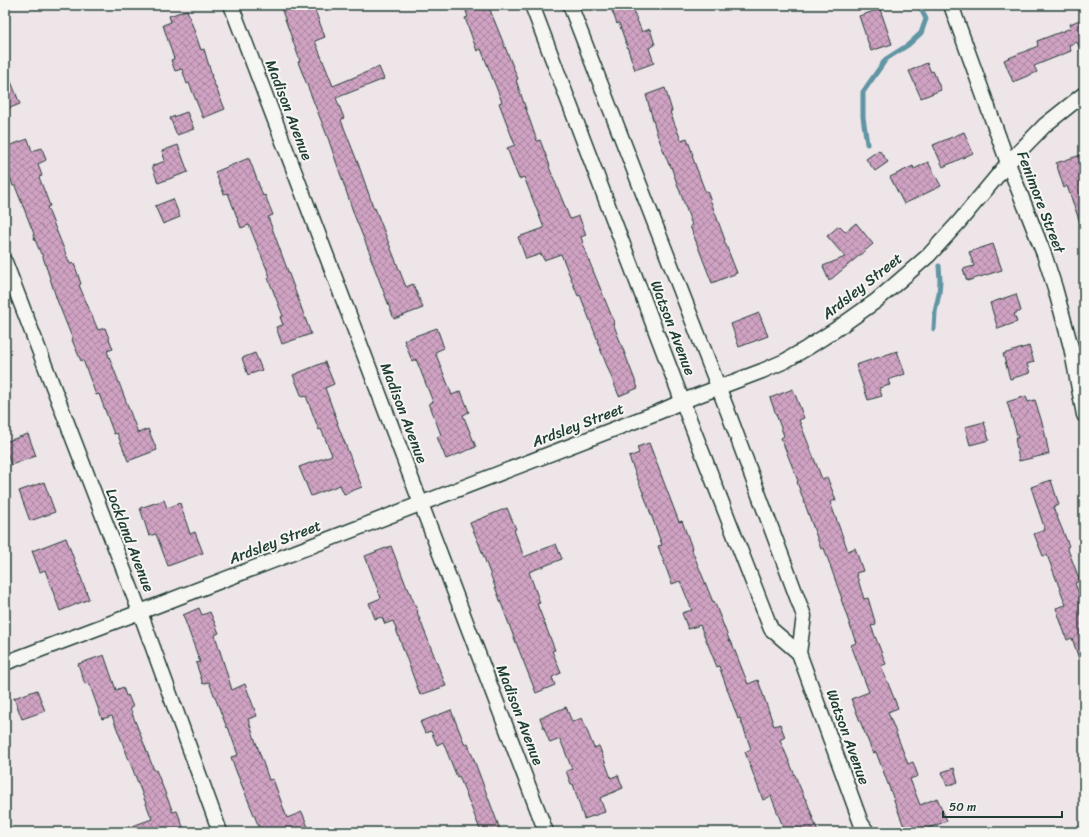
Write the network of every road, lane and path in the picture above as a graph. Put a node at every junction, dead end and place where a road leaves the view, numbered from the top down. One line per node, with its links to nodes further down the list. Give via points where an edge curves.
1 (231, 5): 11 (street, Madison Avenue)
2 (532, 5): 9 (street, Watson Avenue)
3 (570, 5): 8 (street, Watson Avenue)
4 (951, 5): 6 (street, Fenimore Street)
5 (1084, 94): 6 (street, Ardsley Street, via 1045,125)
6 (1008, 163): 8 (street, Ardsley Street, via 929,255 876,301 785,361); 10 (street, Fenimore Street, via 1055,288 1071,347)
7 (5, 262): 12 (street, Lockland Avenue)
8 (718, 388): 9 (street, Ardsley Street); 13 (street, Watson Avenue, via 804,616)
9 (683, 401): 11 (street, Ardsley Street); 13 (street, Watson Avenue, via 771,629)
10 (1084, 415)
11 (421, 503): 12 (street, Ardsley Street); 16 (street, Madison Avenue)
12 (140, 612): 14 (street, Ardsley Street); 15 (street, Lockland Avenue)
13 (799, 653): 17 (street, Watson Avenue, via 861,823)
14 (5, 663)
15 (220, 832)
16 (546, 832)
17 (867, 832)

